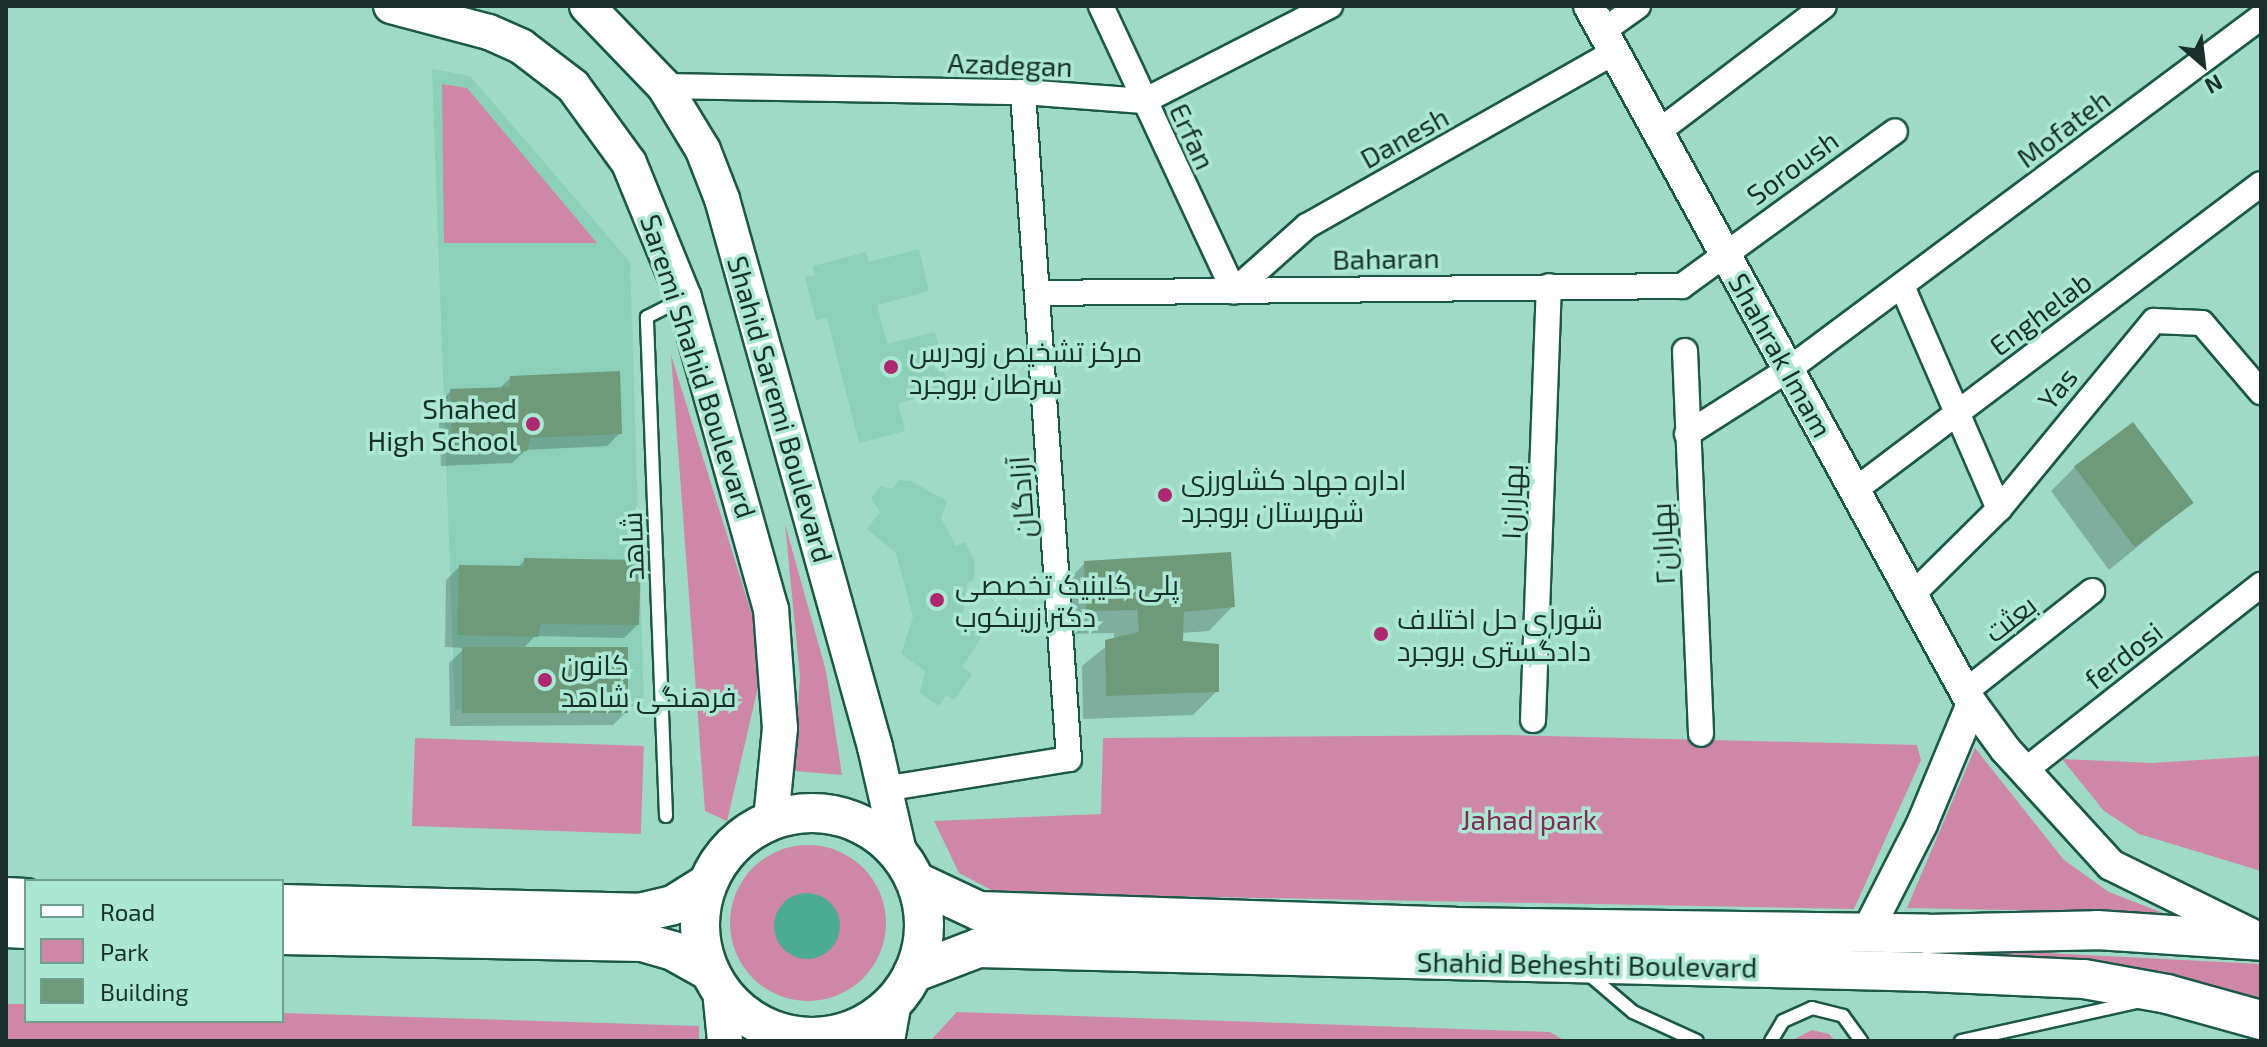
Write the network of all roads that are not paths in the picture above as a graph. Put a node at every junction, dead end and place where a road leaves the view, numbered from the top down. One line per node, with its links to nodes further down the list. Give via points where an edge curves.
1 (391, 6): 20 (main road, Saremi Shahid Boulevard, via 489,32 522,47 573,86 629,163)
2 (587, 6): 9 (main road, Shahid Saremi Boulevard)
3 (1101, 6): 11 (street, Erfan)
4 (1330, 6): 11 (street)
5 (1638, 6): 8 (street, Danesh)
6 (1824, 6): 13 (street)
7 (2261, 17): 17 (street, Mofateh)
8 (1602, 30): 13 (street, Shahrak Imam); 18 (street, Danesh, via 1307,226)
9 (664, 86): 10 (street, Azadegan); 35 (main road, Shahid Saremi Boulevard, via 703,150 722,199)
10 (1023, 92): 11 (street, Azadegan); 19 (street, آزادگان)
11 (1144, 101): 18 (street, Erfan)
12 (1895, 131): 15 (street, Soroush)
13 (1658, 132): 15 (street, Shahrak Imam)
14 (2261, 184): 24 (street, Enghelab)
15 (1725, 253): 16 (street, Baharan, via 1682,286); 22 (street, Shahrak Imam)
16 (1549, 286): 18 (street, Baharan); 32 (street, بهاران۱)
17 (1902, 286): 22 (street, Mofateh); 24 (street)
18 (1234, 291): 19 (street, Baharan)
19 (1037, 293): 35 (street, آزادگان, via 1069,759)
20 (684, 298): 36 (lane, شاهد, via 647,317); 37 (main road, Saremi Shahid Boulevard, via 771,609 780,728)
21 (1685, 351): 25 (street, بهاران۲)
22 (1789, 369): 25 (street, Mofateh); 26 (street, Shahrak Imam)
23 (2261, 392): 27 (street, Yas, via 2202,323 2154,321)
24 (1957, 413): 26 (street, Enghelab); 27 (street)
25 (1687, 434): 33 (street, بهاران۲)
26 (1855, 490): 30 (street, Shahrak Imam)
27 (1999, 509): 30 (street, Yas)
28 (2261, 585): 34 (street, ferdosi)
29 (2092, 591): 31 (street, بعثت)
30 (1913, 594): 31 (street, Shahrak Imam)
31 (1969, 697): 34 (street, Shahrak Imam); 41 (street, via 1922,824)
32 (1533, 720)
33 (1701, 734)
34 (2023, 772): 43 (street, Shahrak Imam, via 2111,865)
35 (884, 789): 38 (main road, Shahid Saremi Boulevard)
36 (666, 816)
37 (771, 820): 38 (main road, via 805,812 840,815 872,829); 39 (main road, via 744,835 722,857)
38 (908, 867): 41 (main road, Shahid Beheshti Boulevard, via 979,911 1439,927); 46 (main road, via 925,934)
39 (707, 884): 40 (main road, via 673,905 639,913); 45 (main road, via 700,913)
40 (284, 904)
41 (1866, 934): 43 (main road, Shahid Beheshti Boulevard, via 2097,930)
42 (284, 935): 45 (main road, via 642,942 673,951)
43 (2261, 940)
44 (1578, 964): 46 (main road, Shahid Beheshti Boulevard, via 978,948); 47 (main road, Shahid Beheshti Boulevard, via 2009,975 2084,979); 51 (lane, via 1633,1012)
45 (715, 980): 46 (main road, via 763,1026 790,1035 846,1032); 49 (main road)
46 (904, 988): 50 (main road)
47 (2171, 995): 48 (main road, Shahid Beheshti Boulevard); 54 (lane)
48 (2261, 1020)
49 (725, 1041)
50 (887, 1041)
51 (1697, 1041)
52 (1771, 1041): 53 (lane, via 1783,1021 1812,1008 1843,1016)
53 (1861, 1041)
54 (1961, 1041)

